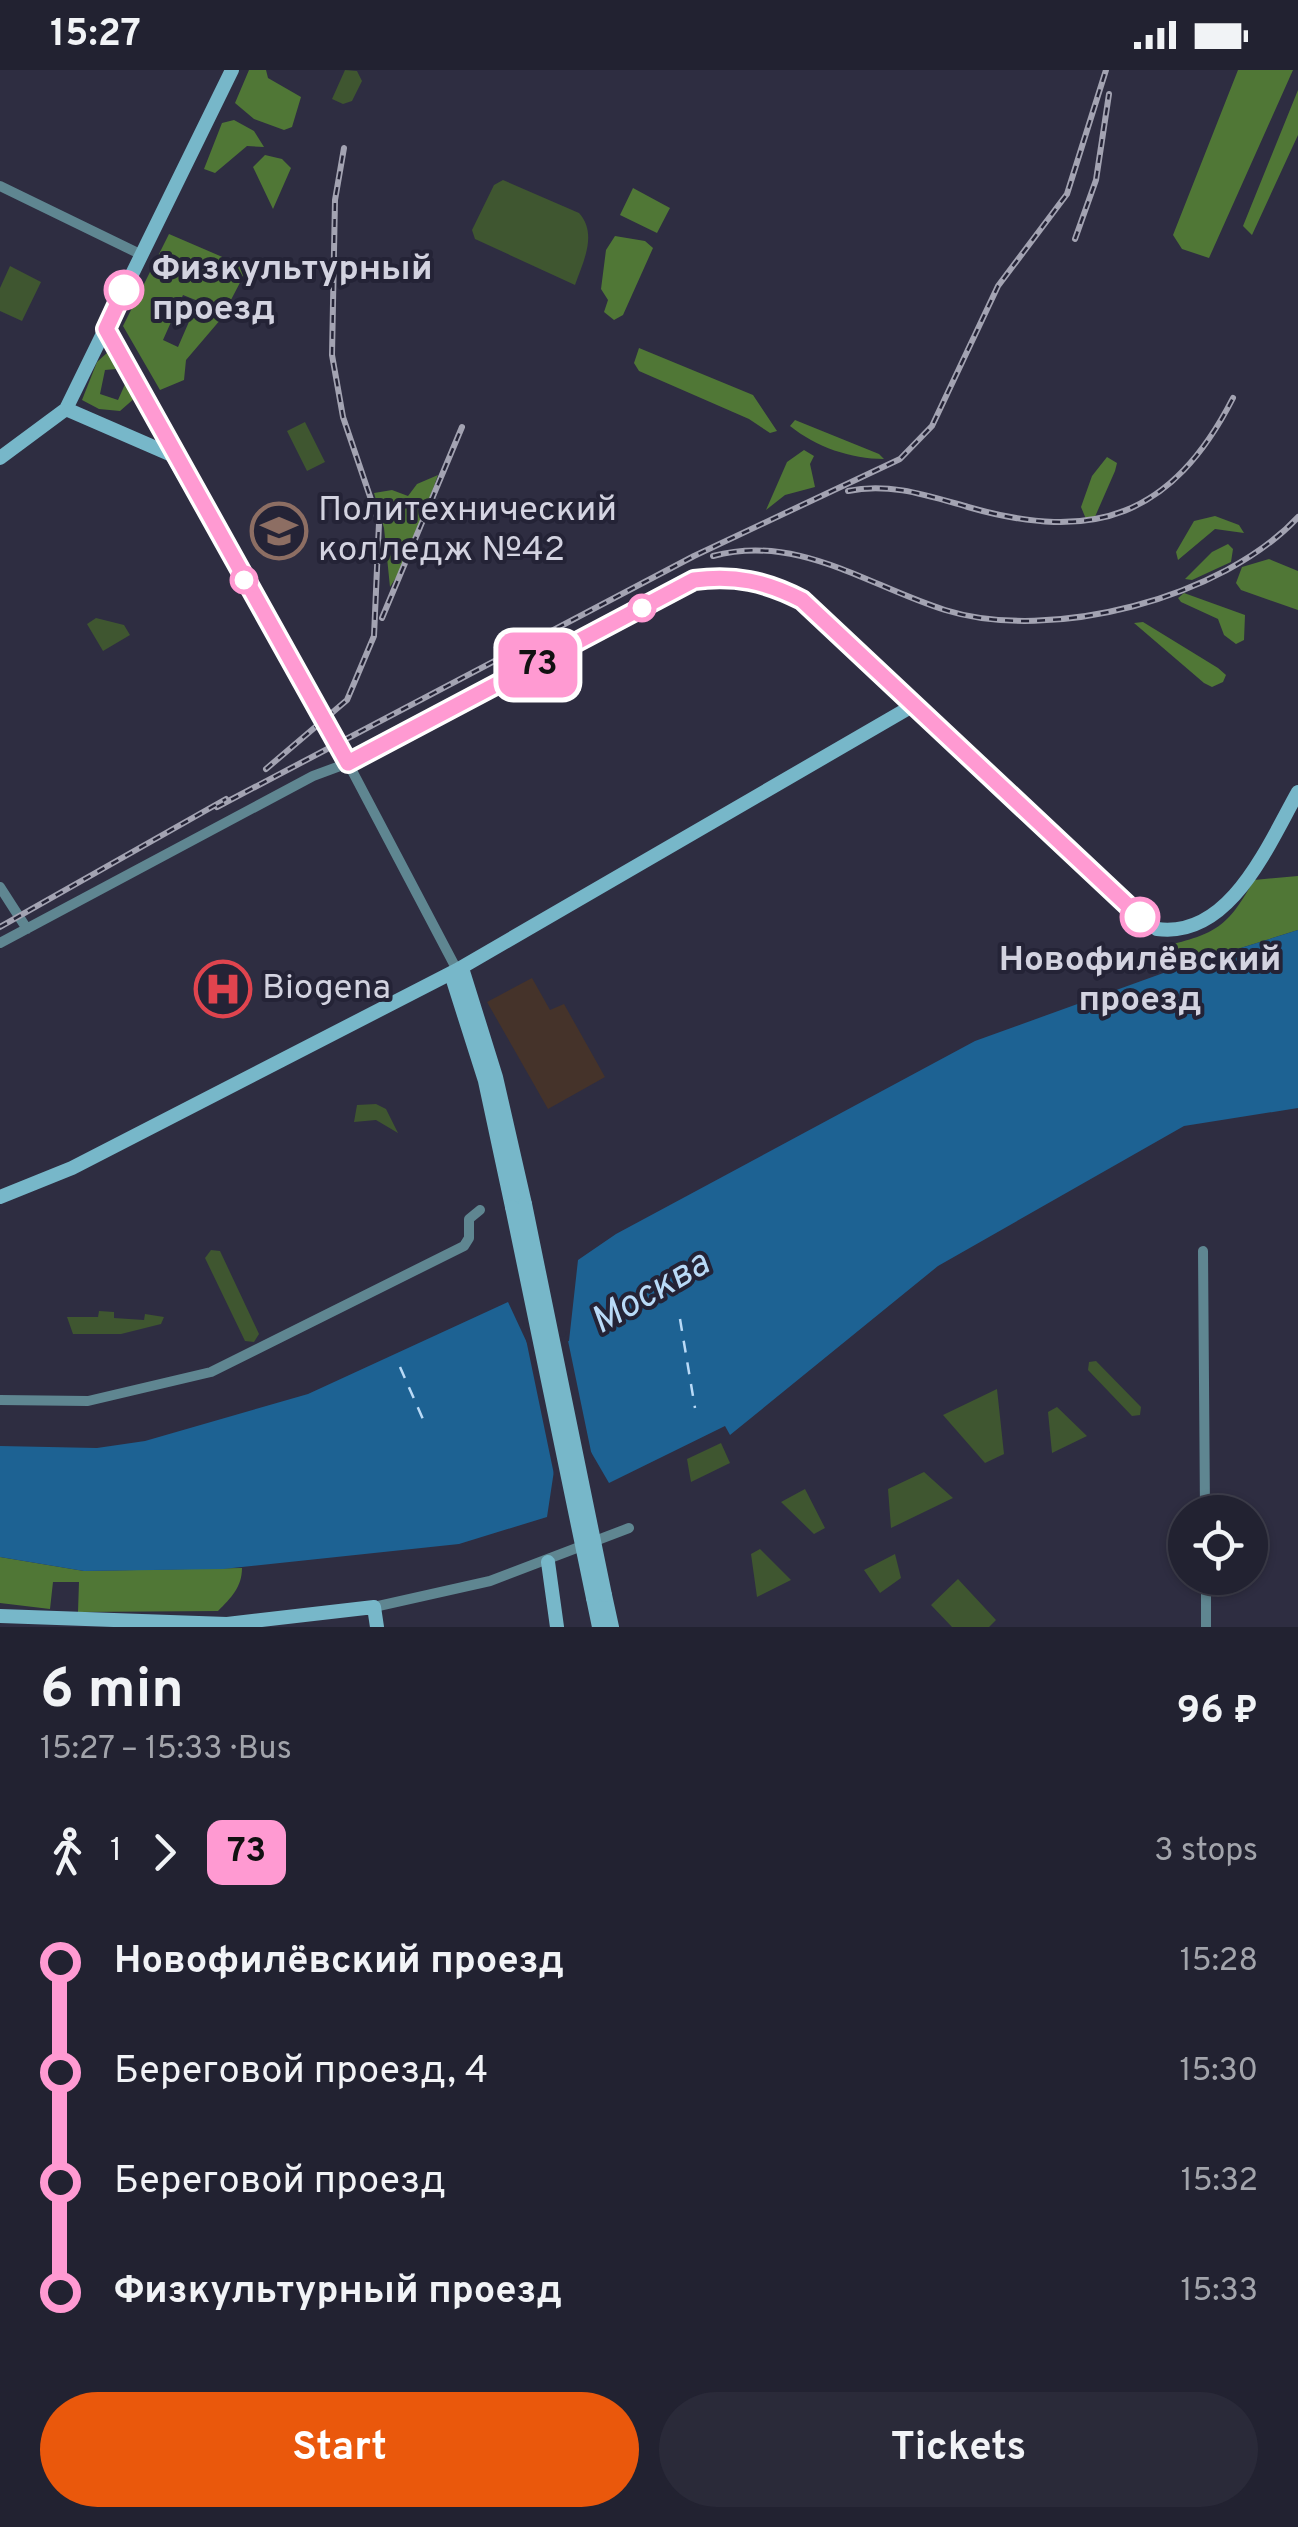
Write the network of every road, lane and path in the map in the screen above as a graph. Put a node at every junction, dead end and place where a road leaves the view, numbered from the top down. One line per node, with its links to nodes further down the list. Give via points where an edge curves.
1 (232, 70): 3 (street)
2 (0, 186): 3 (street)
3 (142, 255): 4 (street)
4 (106, 329): 5 (street); 6 (street)
5 (66, 408): 6 (street); 7 (street)
6 (172, 455): 9 (street)
7 (0, 458)
8 (914, 705): 9 (street, via 802,600 730,575 694,580); 10 (street, via 1157,929 1176,932 1212,918 1232,899); 14 (street)
9 (348, 763): 12 (street); 14 (street)
10 (1298, 792)
11 (0, 887): 12 (street)
12 (27, 929): 13 (street)
13 (0, 943)
14 (457, 970): 15 (street, via 72,1168); 23 (street, bridge, via 496,1077)
15 (0, 1196)
16 (480, 1210): 18 (street, via 468,1221 464,1246 212,1372 88,1401)
17 (1203, 1251): 19 (street)
18 (0, 1400)
19 (1204, 1495)
20 (630, 1528): 21 (street)
21 (548, 1562): 24 (street); 27 (street)
22 (1206, 1595): 30 (street)
23 (599, 1596): 28 (street); 29 (street)
24 (374, 1607): 25 (street, via 227,1624); 26 (street)
25 (0, 1616)
26 (377, 1627)
27 (557, 1627)
28 (599, 1627)
29 (612, 1627)
30 (1206, 1627)

